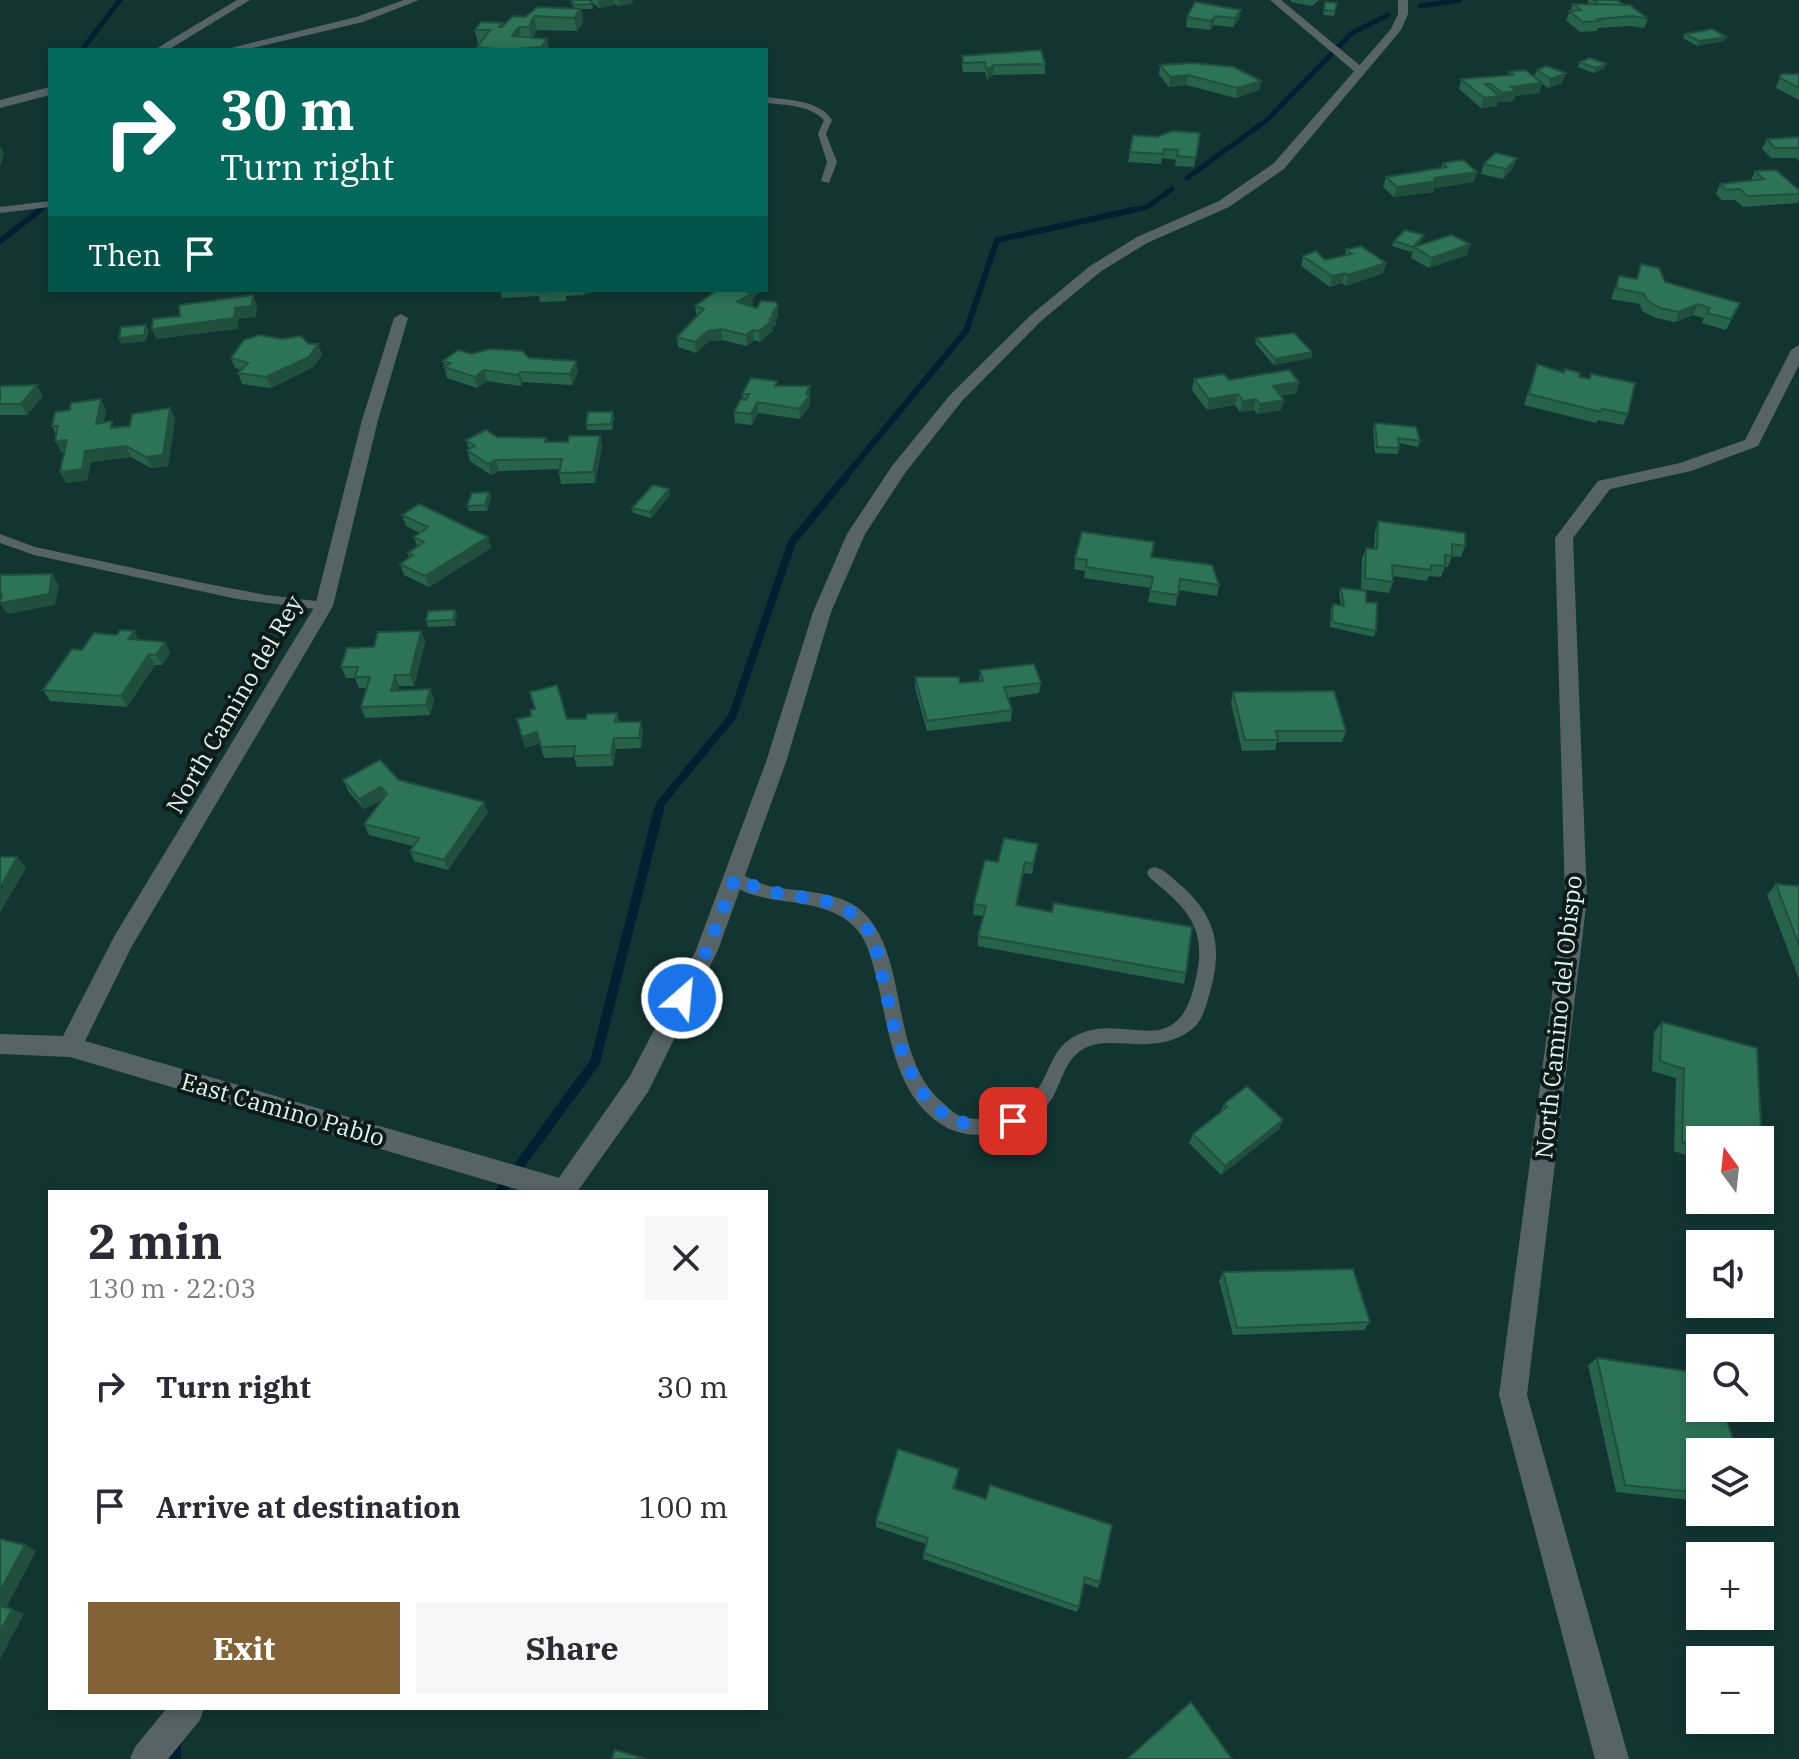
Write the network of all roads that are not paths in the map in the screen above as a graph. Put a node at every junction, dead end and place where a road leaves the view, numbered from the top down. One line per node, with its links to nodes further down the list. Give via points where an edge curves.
1 (245, 0): 5 (street)
2 (414, 0): 6 (street, via 359,20)
3 (1275, 0): 7 (street)
4 (1403, 0): 7 (street, via 1396,30)
5 (163, 48)
6 (238, 48)
7 (1359, 70): 19 (street, via 1279,166 1256,185 1130,247 1036,318 951,403 898,470 856,534 822,612)
8 (48, 92): 10 (street)
9 (768, 100): 11 (lane, via 804,105 825,115 822,134 832,162)
10 (0, 104)
11 (826, 181)
12 (48, 204): 13 (lane)
13 (0, 210)
14 (401, 318): 17 (street, North Camino del Rey)
15 (1799, 350): 26 (street, North Camino del Obispo, via 1752,443 1685,467 1604,485 1564,538 1576,898 1513,1395)
16 (0, 538): 17 (lane, via 18,548 180,584)
17 (324, 606): 21 (street, North Camino del Rey, via 123,941)
18 (1155, 873): 19 (lane, via 1190,903 1208,938 1204,983 1191,1020 1164,1036 1099,1038 1075,1045 1053,1070 1043,1097 1013,1121 979,1126 950,1120 917,1088 896,1035 873,935 852,913)
19 (735, 878): 23 (street, via 707,950 639,1084)
20 (0, 1044): 21 (street, East Camino Pablo)
21 (70, 1047): 22 (street, East Camino Pablo)
22 (555, 1190)
23 (563, 1190)
24 (186, 1710): 25 (street)
25 (147, 1759)
26 (1612, 1759)

